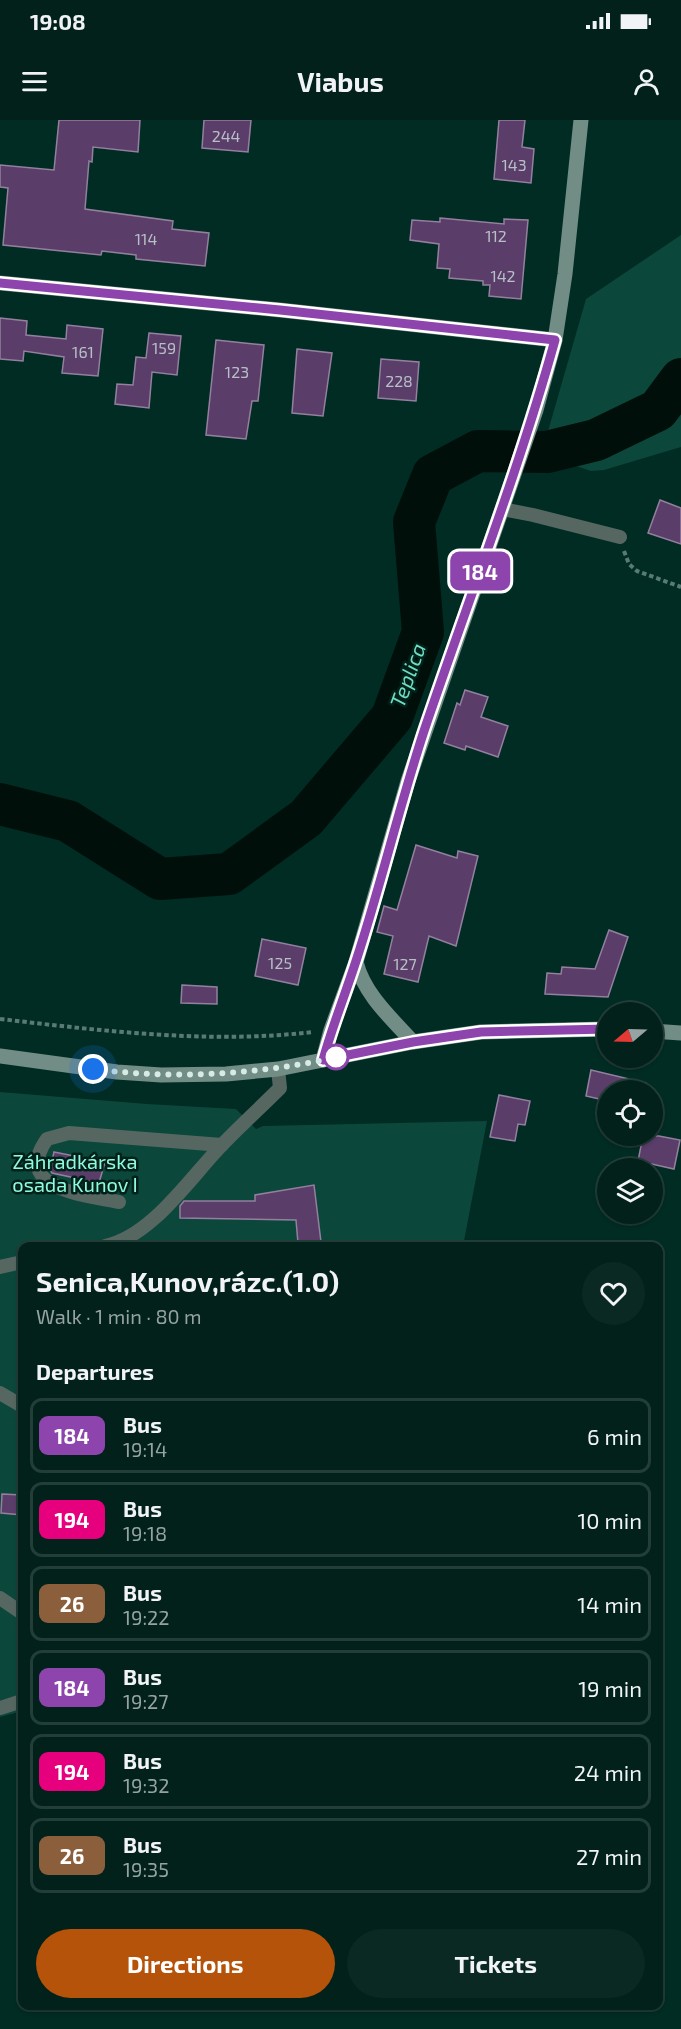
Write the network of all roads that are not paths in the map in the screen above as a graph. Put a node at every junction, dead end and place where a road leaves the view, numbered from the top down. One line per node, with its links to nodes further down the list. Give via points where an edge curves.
1 (581, 120): 3 (street)
2 (0, 283): 3 (street)
3 (555, 340): 4 (street)
4 (502, 509): 5 (lane); 6 (street, via 408,781)
5 (620, 537)
6 (356, 962): 10 (street, via 372,995); 12 (street)
7 (597, 1029): 10 (street, via 501,1030)
8 (663, 1032): 9 (street)
9 (681, 1033)
10 (413, 1042): 12 (street)
11 (0, 1056): 13 (street, via 161,1075)
12 (323, 1060): 13 (street)
13 (278, 1069): 14 (lane, via 280,1088)
14 (222, 1145): 15 (lane, via 69,1133 47,1139 39,1154 43,1178 57,1189); 16 (lane)
15 (118, 1203)
16 (131, 1242)
17 (18, 1263): 18 (lane)
18 (0, 1267)
19 (0, 1393): 20 (lane)
20 (18, 1404)
21 (0, 1598): 22 (lane)
22 (18, 1610)
23 (18, 1702): 24 (lane)
24 (0, 1707)

